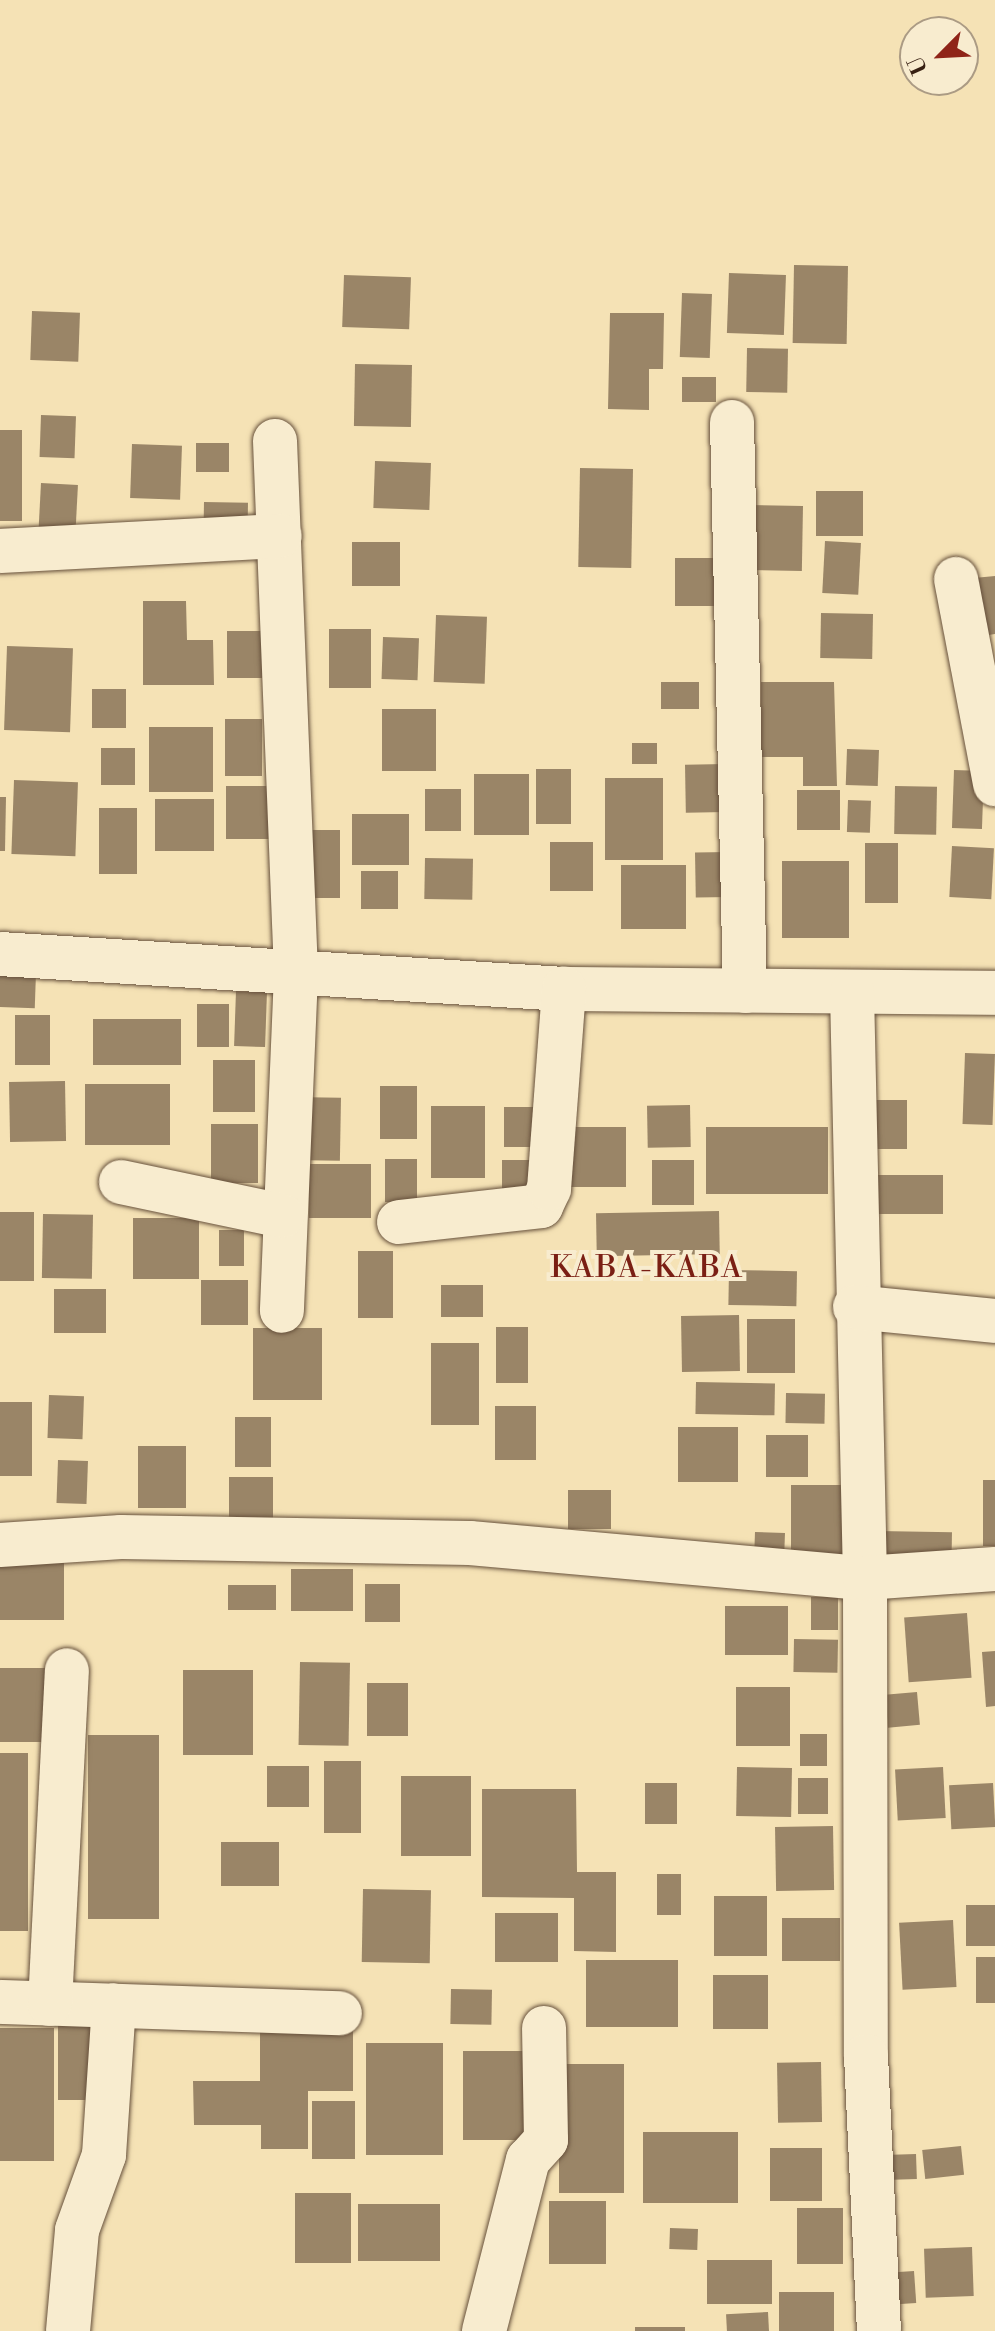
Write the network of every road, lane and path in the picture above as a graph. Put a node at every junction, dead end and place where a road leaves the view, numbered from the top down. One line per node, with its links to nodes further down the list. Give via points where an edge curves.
1 (732, 422): 10 (street)
2 (275, 441): 3 (street)
3 (280, 536): 4 (street); 8 (street)
4 (0, 551)
5 (956, 579): 6 (street)
6 (995, 784)
7 (0, 954): 8 (street)
8 (296, 974): 9 (street); 14 (street)
9 (564, 989): 10 (street); 15 (street, via 549,1189 541,1206)
10 (745, 991): 11 (street)
11 (852, 992): 12 (street); 16 (street)
12 (995, 993)
13 (121, 1182): 14 (street)
14 (282, 1216): 17 (street)
15 (399, 1222)
16 (855, 1307): 18 (street); 21 (street)
17 (282, 1311)
18 (995, 1321)
19 (0, 1545): 21 (street, via 121,1537 470,1543)
20 (995, 1569): 21 (street)
21 (865, 1578): 30 (street, via 866,2056)
22 (67, 1670): 24 (street)
23 (0, 2002): 24 (street)
24 (50, 2004): 25 (street)
25 (114, 2005): 26 (street); 28 (street, via 104,2155 77,2230)
26 (340, 2013)
27 (544, 2028): 29 (street, via 546,2140 528,2160)
28 (68, 2331)
29 (484, 2331)
30 (879, 2331)

